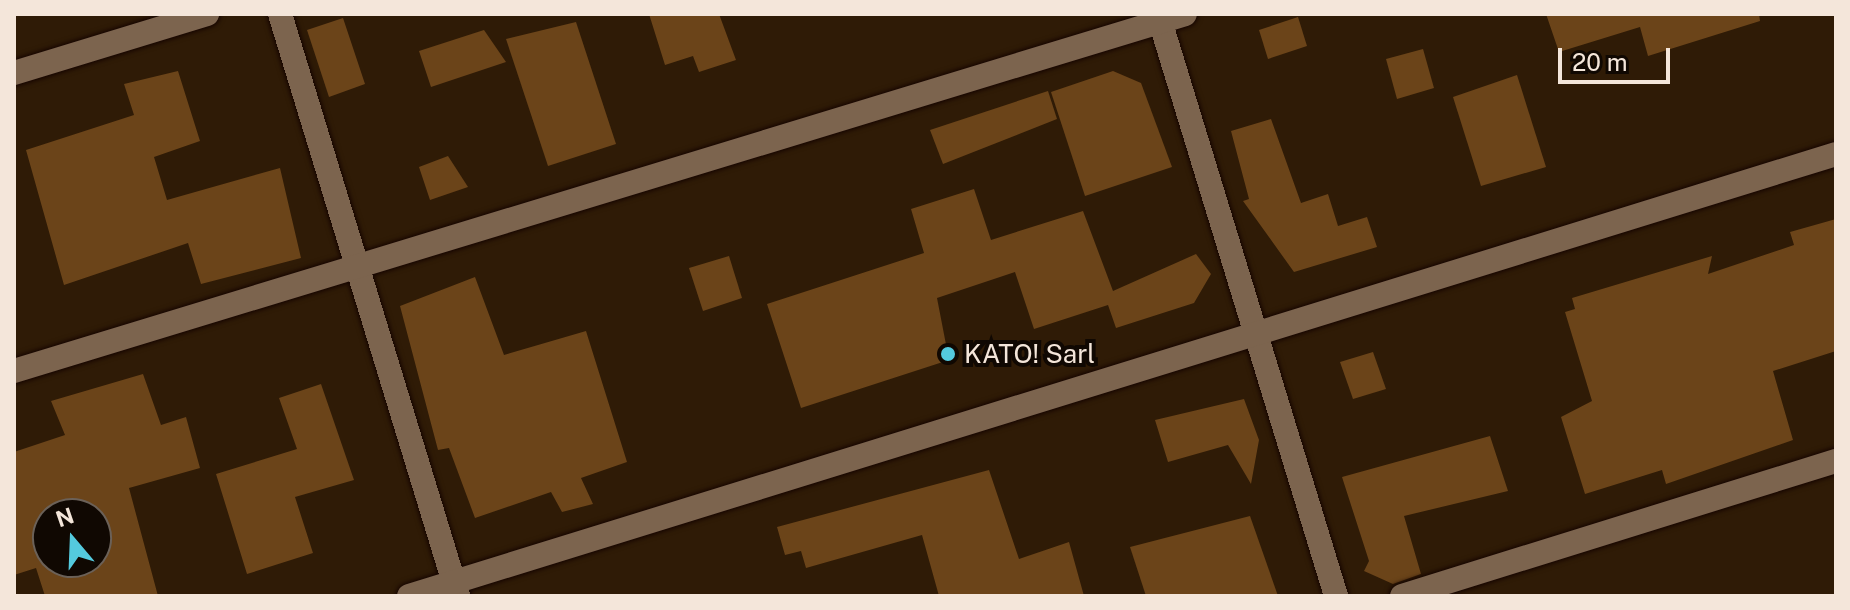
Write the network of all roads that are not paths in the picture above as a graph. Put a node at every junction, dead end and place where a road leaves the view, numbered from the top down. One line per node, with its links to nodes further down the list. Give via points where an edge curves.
1 (207, 14): 5 (street)
2 (280, 14): 7 (street)
3 (1185, 14): 4 (street)
4 (1159, 18): 7 (street); 8 (street)
5 (14, 73)
6 (1836, 154): 8 (street)
7 (357, 266): 9 (street); 11 (street)
8 (1256, 334): 11 (street); 13 (street)
9 (14, 371)
10 (1836, 461): 14 (street)
11 (456, 589): 12 (street)
12 (409, 596)
13 (1336, 596)
14 (1402, 596)

